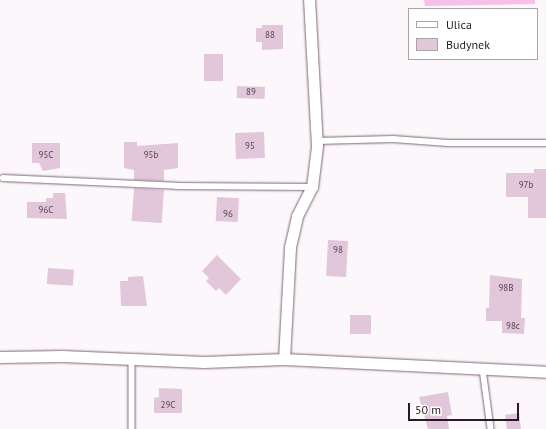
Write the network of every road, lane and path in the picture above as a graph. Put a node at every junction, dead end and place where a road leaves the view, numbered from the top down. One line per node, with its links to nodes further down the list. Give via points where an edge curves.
1 (309, 0): 2 (street)
2 (316, 141): 3 (lane, via 393,139 448,143); 5 (street)
3 (546, 143)
4 (3, 178): 5 (lane, via 176,186)
5 (312, 187): 7 (street, via 297,216 290,247)
6 (0, 357): 8 (street, via 62,356)
7 (284, 359): 8 (street, via 231,362); 9 (street)
8 (132, 361): 11 (lane)
9 (483, 369): 10 (street); 12 (lane)
10 (546, 372)
11 (132, 429)
12 (491, 429)

